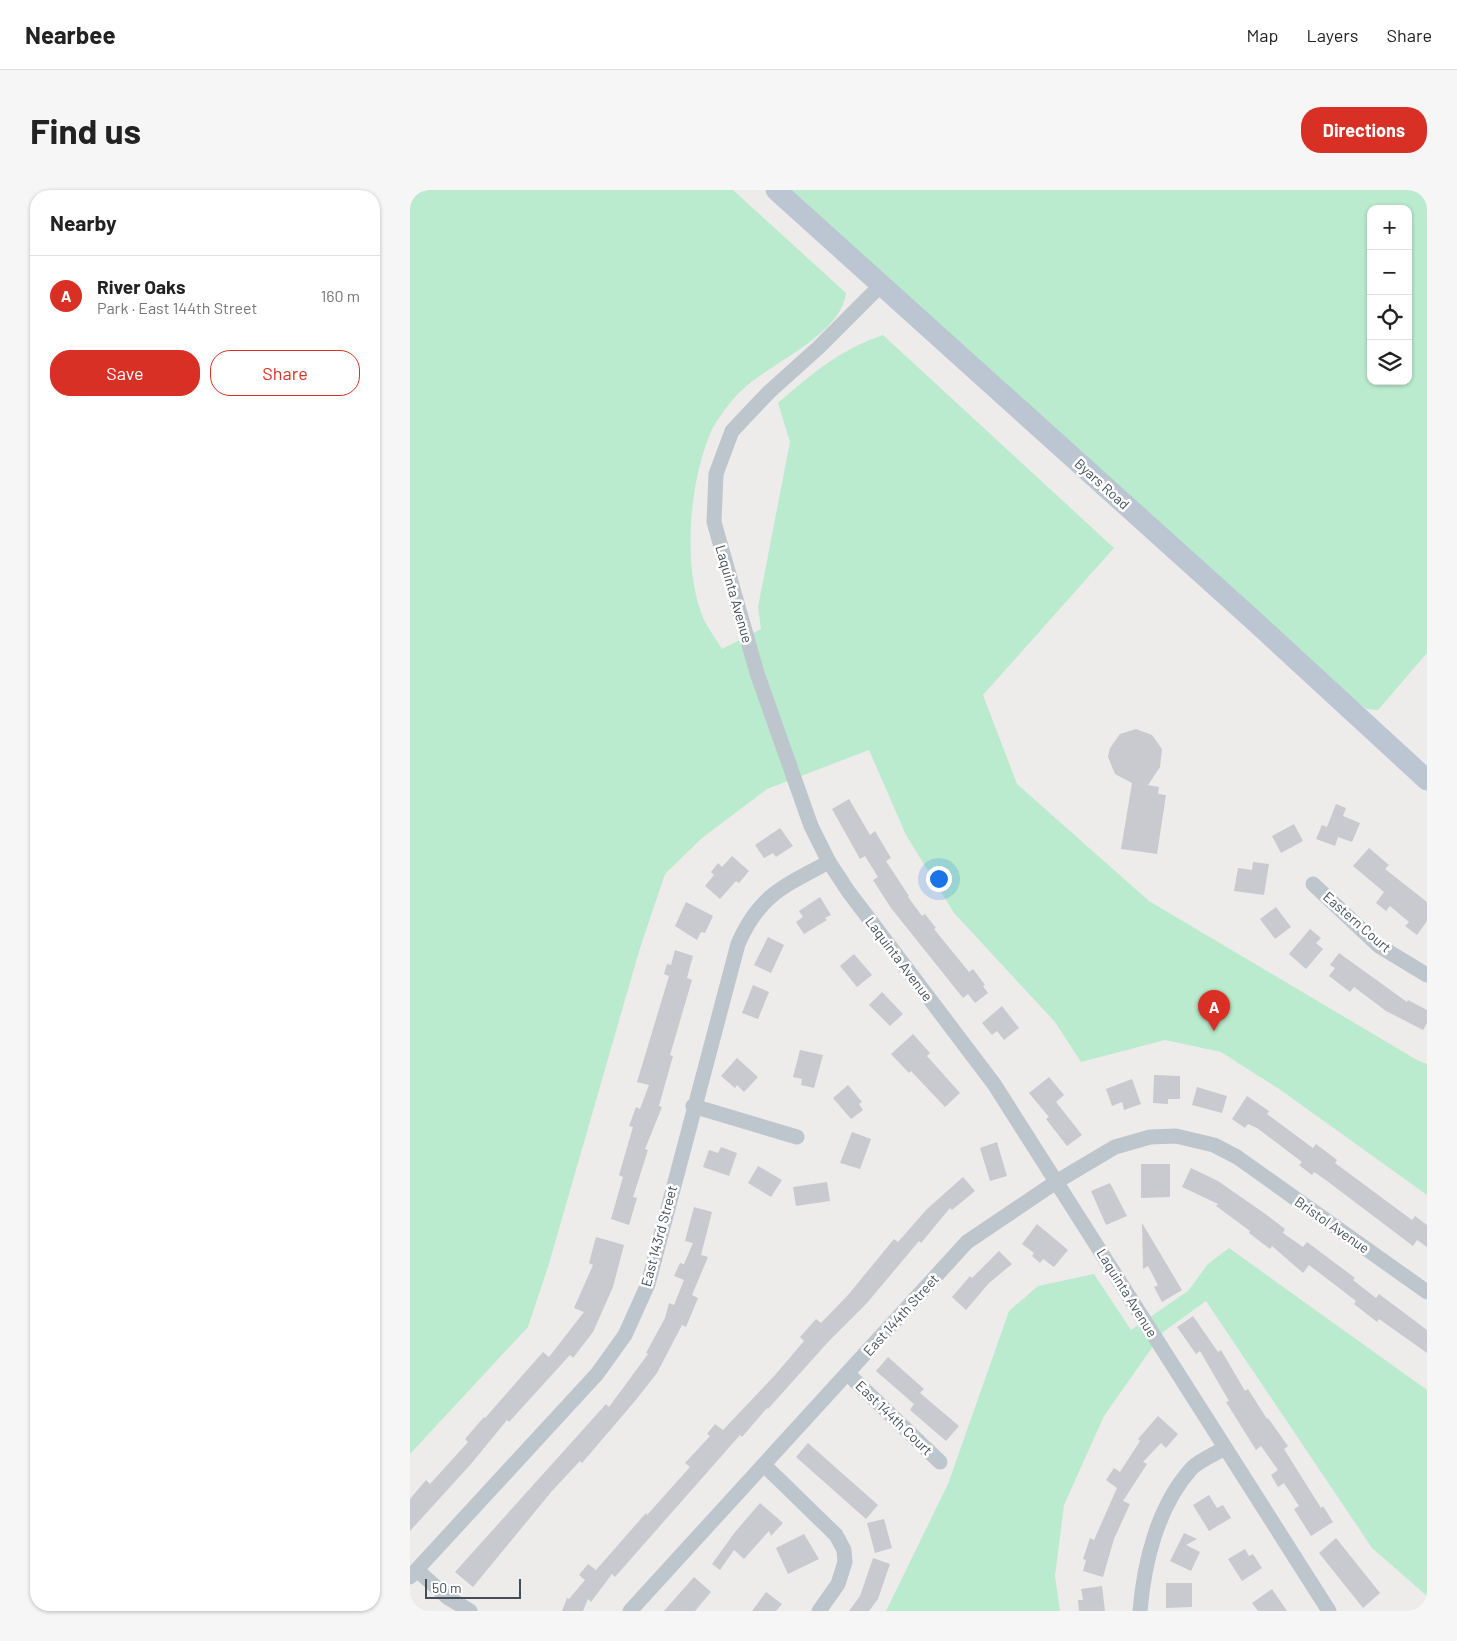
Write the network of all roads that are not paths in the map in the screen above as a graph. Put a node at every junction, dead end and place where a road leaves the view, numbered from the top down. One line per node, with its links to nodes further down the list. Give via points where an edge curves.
1 (776, 190): 2 (street, Byars Road)
2 (881, 285): 3 (street, Byars Road); 4 (street, Laquinta Avenue, via 732,431 716,474 714,522 756,673 811,826)
3 (1427, 780)
4 (829, 862): 7 (street, East 143rd Street, via 776,891 746,924); 10 (street, Laquinta Avenue, via 994,1084)
5 (1313, 884): 6 (street, Eastern Court, via 1379,946)
6 (1427, 975)
7 (693, 1106): 8 (street); 16 (street, East 143rd Street, via 648,1284 625,1335 596,1374)
8 (798, 1137)
9 (1237, 1157): 10 (street, East 144th Street, via 1195,1139 1150,1137 1115,1147); 11 (street, Bristol Avenue)
10 (1056, 1182): 12 (street, East 144th Street, via 967,1242); 13 (street, Laquinta Avenue)
11 (1427, 1292)
12 (848, 1374): 14 (street, East 144th Court); 15 (street, East 144th Street)
13 (1225, 1448): 20 (street, via 1193,1467 1171,1496 1149,1555); 21 (street, Laquinta Avenue)
14 (940, 1462)
15 (764, 1465): 18 (street, East 144th Street); 19 (street, via 836,1535 844,1550 845,1562 838,1584)
16 (413, 1573): 17 (street)
17 (470, 1611)
18 (630, 1611)
19 (819, 1611)
20 (1140, 1611)
21 (1330, 1611)

